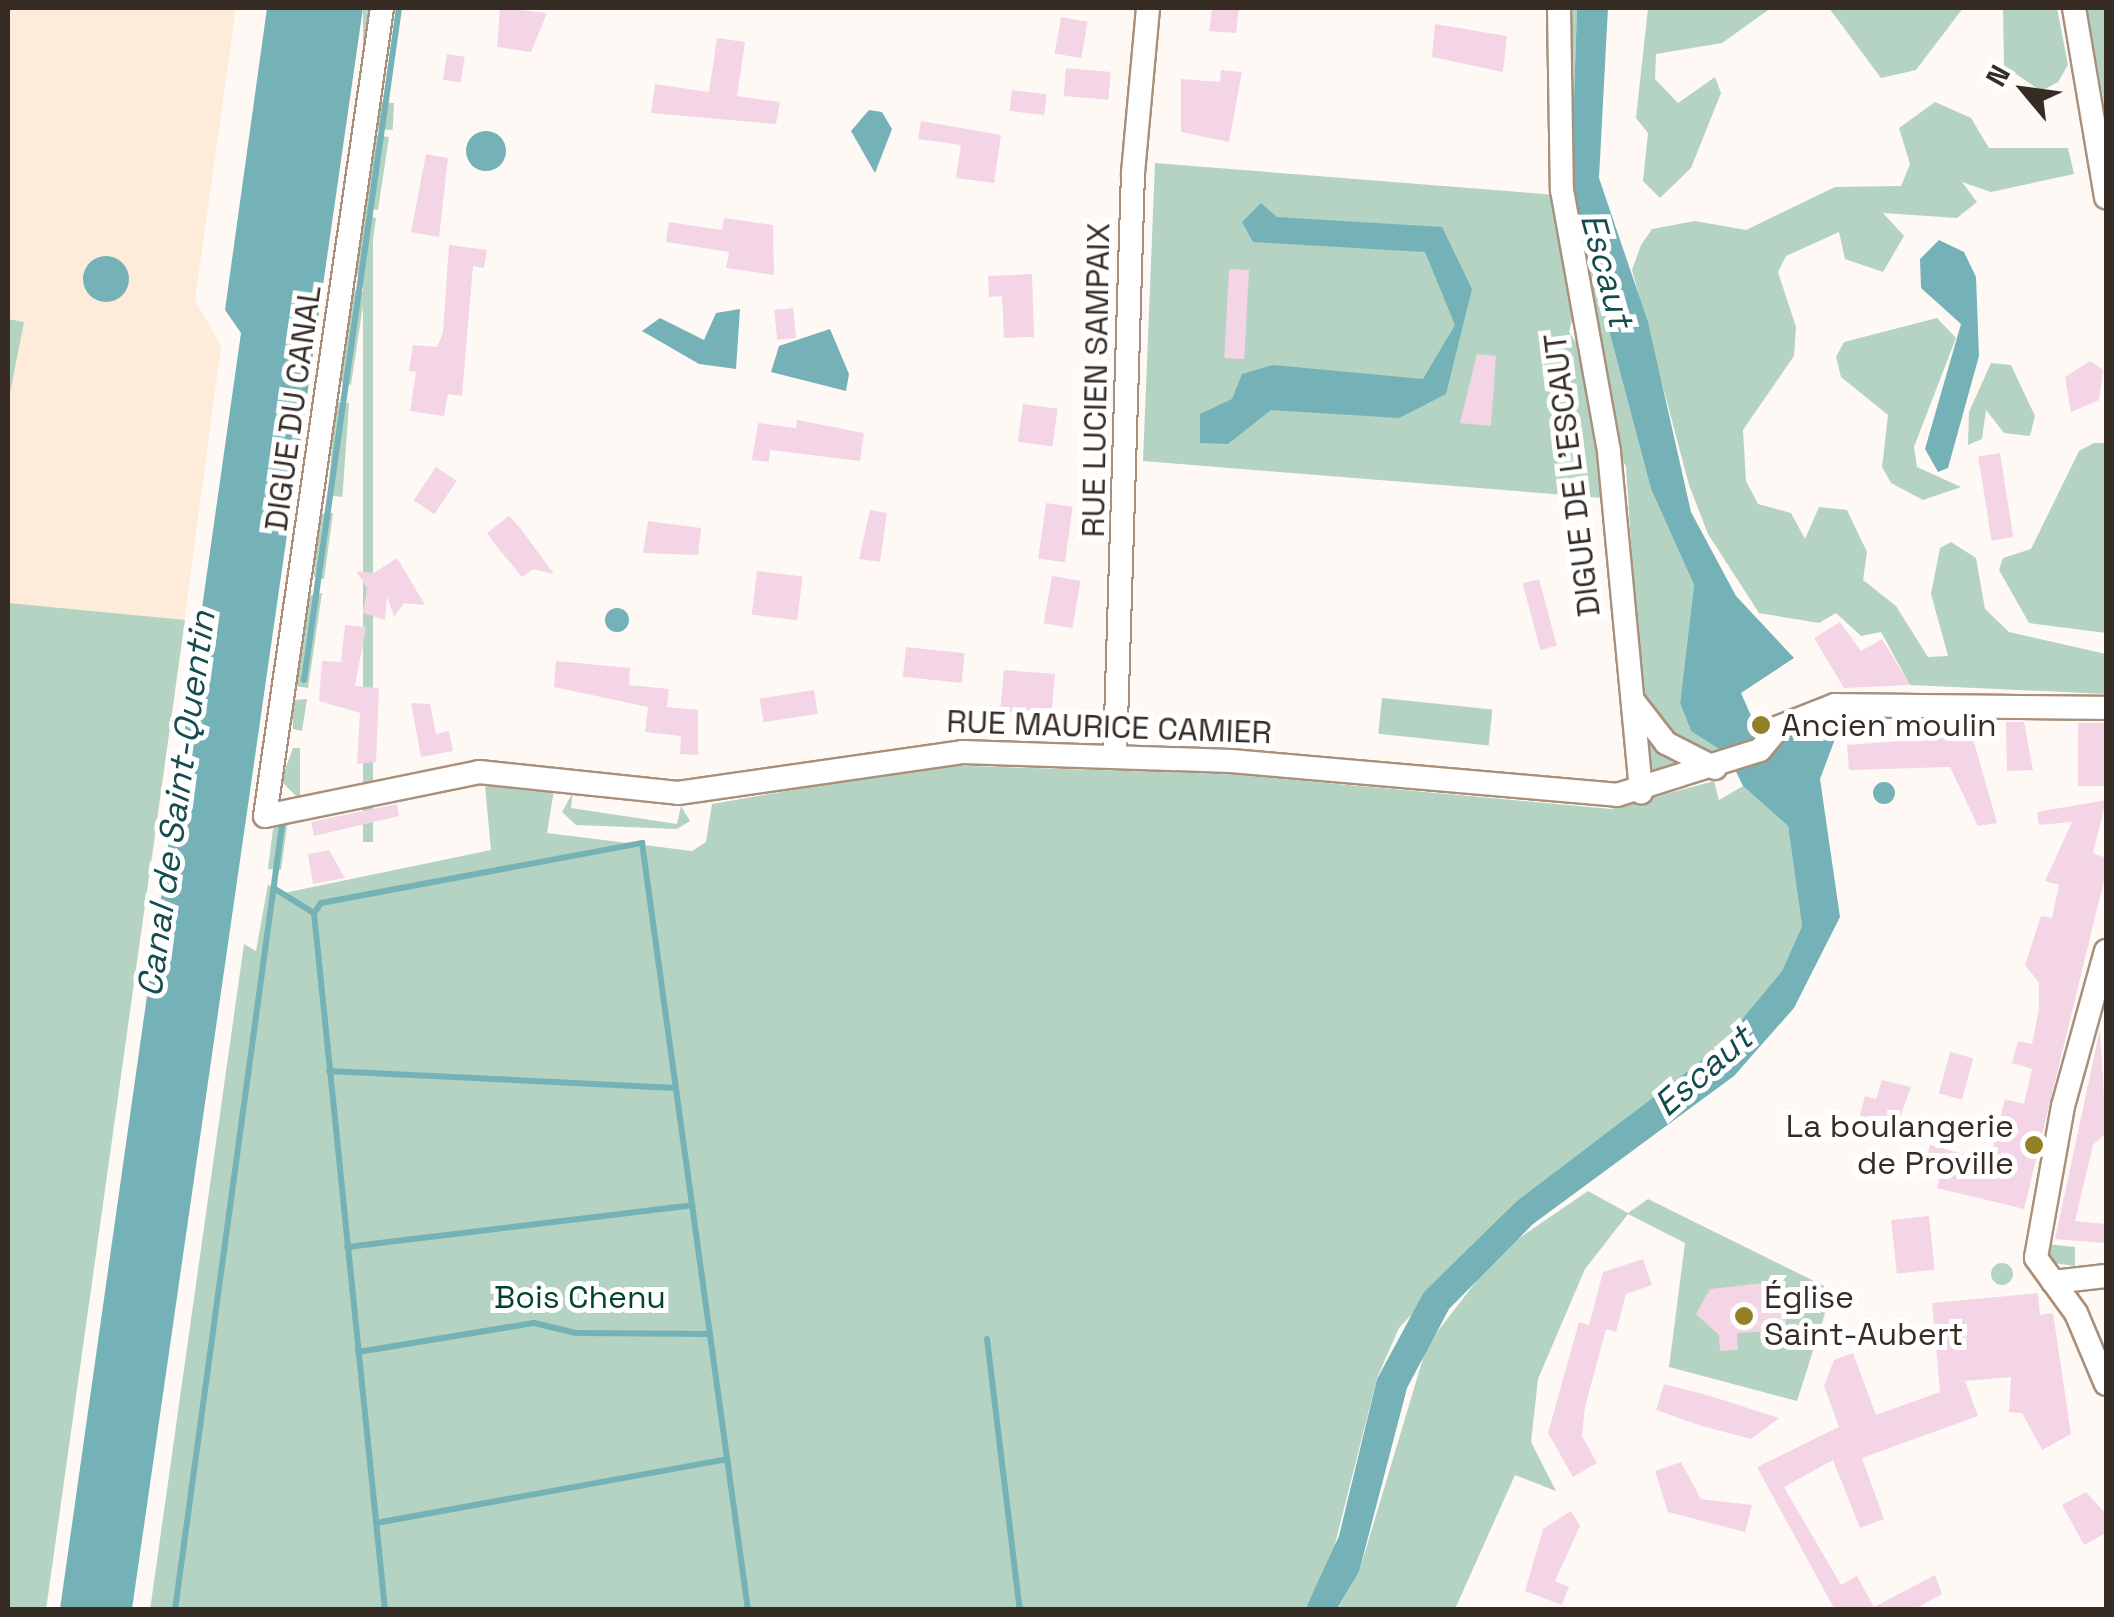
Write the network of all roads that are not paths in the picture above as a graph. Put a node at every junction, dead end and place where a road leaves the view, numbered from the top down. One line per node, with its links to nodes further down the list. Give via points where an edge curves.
1 (382, 8): 11 (street, DIGUE DU CANAL)
2 (1148, 8): 8 (street, RUE LUCIEN SAMPAIX, via 1133,174)
3 (1559, 8): 6 (street, DIGUE DE L'ESCAUT, via 1560,178 1609,452)
4 (2074, 8): 5 (street)
5 (2106, 197)
6 (1632, 696): 9 (street, via 1666,742); 10 (street, DIGUE DE L'ESCAUT)
7 (2106, 708): 9 (street, RUE MAURICE CAMIER, via 1834,705)
8 (1115, 756): 10 (street, RUE MAURICE CAMIER); 11 (street, RUE MAURICE CAMIER, via 949,752 678,794 479,772)
9 (1723, 765): 10 (street, RUE MAURICE CAMIER)
10 (1642, 792)
11 (265, 816)
12 (2106, 951): 13 (street)
13 (2102, 982): 15 (street, via 2036,1249 2039,1272)
14 (2106, 1276): 15 (street)
15 (2053, 1282): 16 (street)
16 (2106, 1384)

